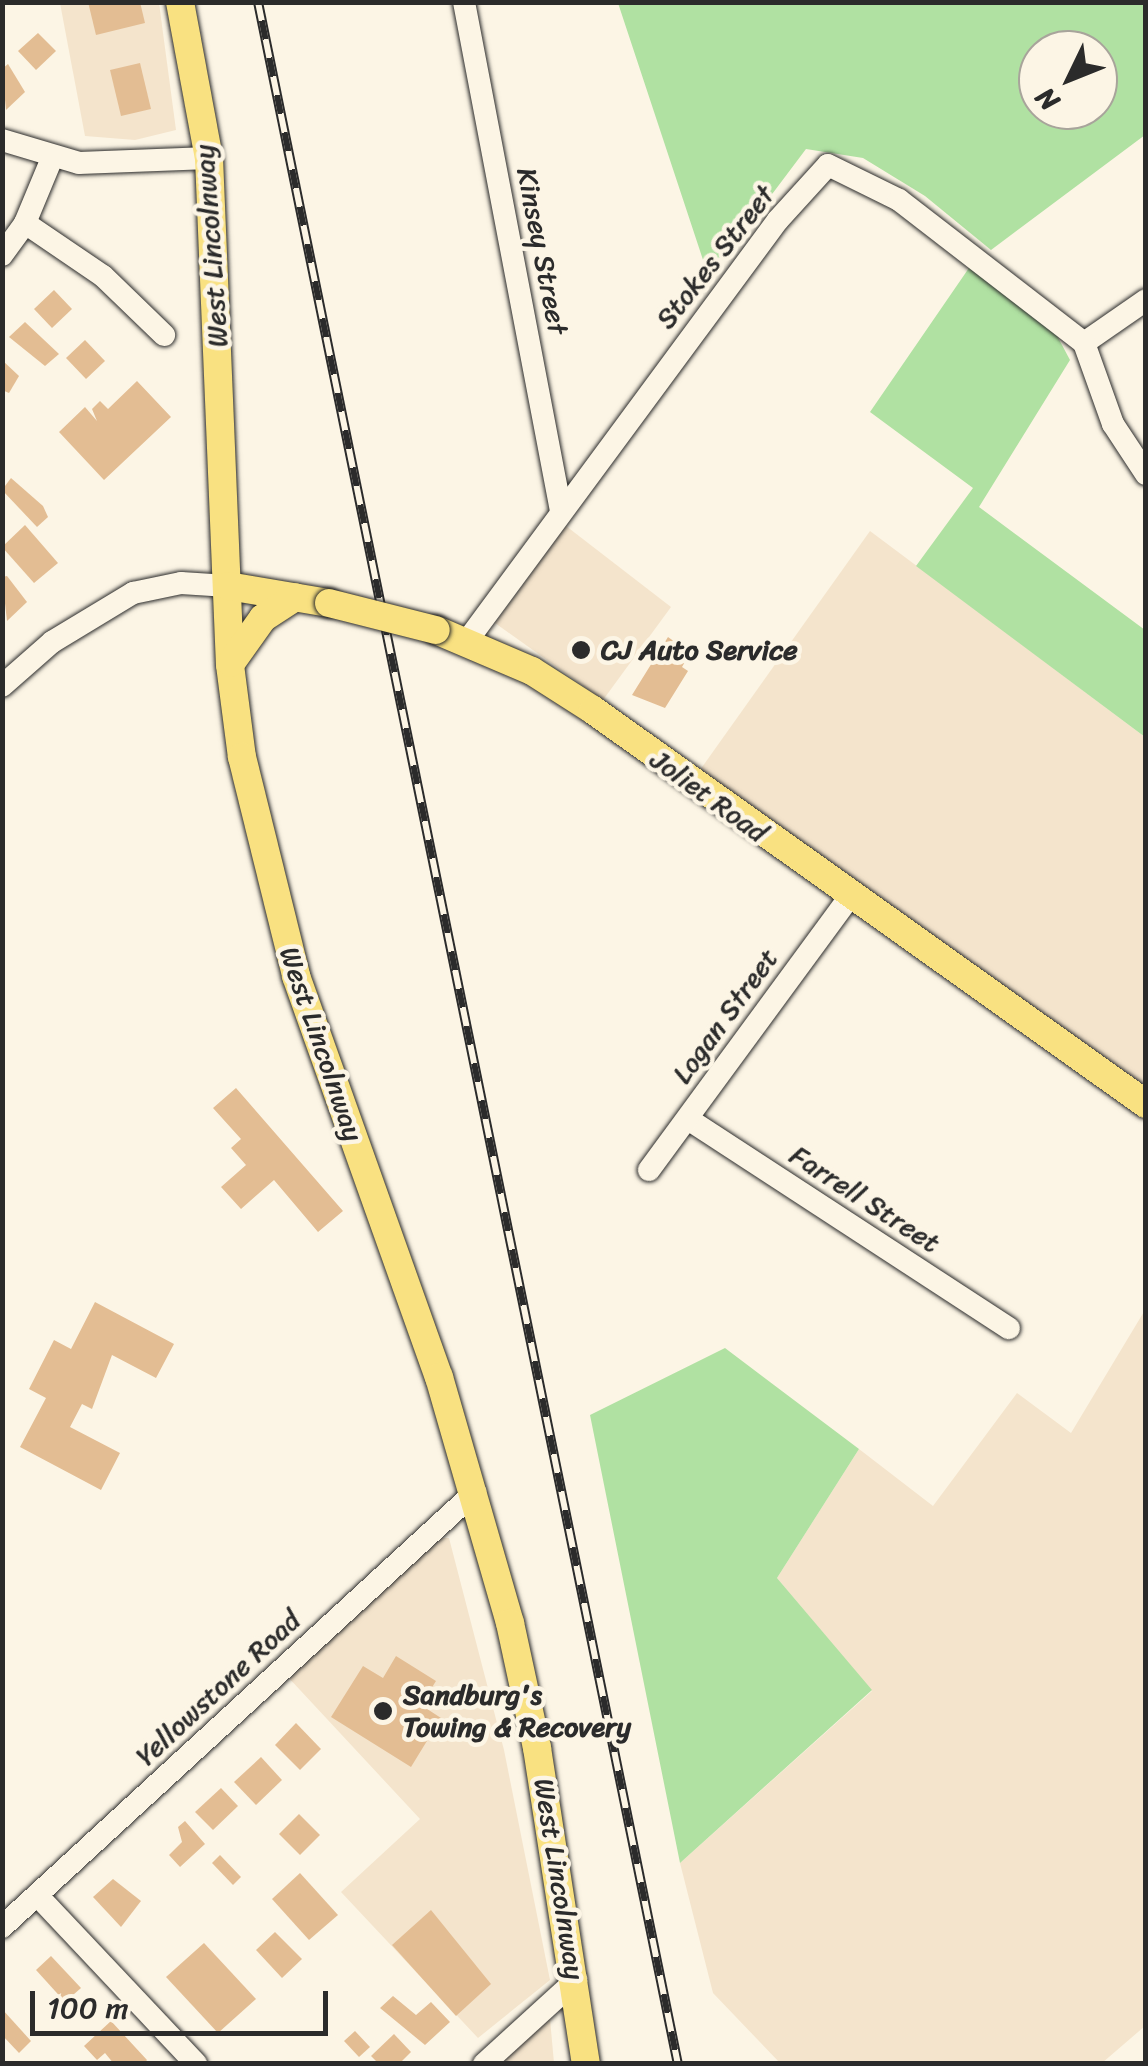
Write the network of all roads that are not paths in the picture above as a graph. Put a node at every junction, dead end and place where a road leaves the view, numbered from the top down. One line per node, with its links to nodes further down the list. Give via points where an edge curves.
1 (180, 2): 5 (main road, West Lincolnway)
2 (464, 2): 12 (street, Kinsey Street)
3 (2, 140): 4 (street)
4 (52, 158): 5 (street, via 136,165); 6 (street)
5 (209, 158): 13 (main road, West Lincolnway)
6 (24, 223): 7 (street); 9 (street, via 103,276)
7 (2, 254)
8 (1146, 300): 10 (street)
9 (164, 336)
10 (1084, 343): 11 (street, via 1113,424); 12 (street, Stokes Street, via 899,200 828,165 778,220)
11 (1146, 474)
12 (561, 511): 15 (street, Stokes Street)
13 (228, 586): 14 (main road, Joliet Road); 16 (main road, West Lincolnway); 17 (street, via 181,583 134,593 52,642)
14 (295, 597): 15 (main road, Joliet Road, bridge); 16 (main road, via 262,618)
15 (467, 641): 18 (main road, Joliet Road, via 593,710)
16 (230, 665): 23 (main road, West Lincolnway, via 262,854 296,976)
17 (2, 686)
18 (849, 898): 19 (main road, Joliet Road); 20 (street, Logan Street)
19 (1146, 1104)
20 (688, 1119): 21 (street, Logan Street); 22 (street, Farrell Street)
21 (649, 1170)
22 (1009, 1328)
23 (474, 1492): 24 (street, Yellowstone Road); 26 (main road, West Lincolnway, via 537,1748)
24 (37, 1895): 25 (street, Yellowstone Road); 27 (street)
25 (2, 1927)
26 (576, 1980): 28 (street); 29 (main road, West Lincolnway)
27 (196, 2064)
28 (484, 2064)
29 (586, 2064)

